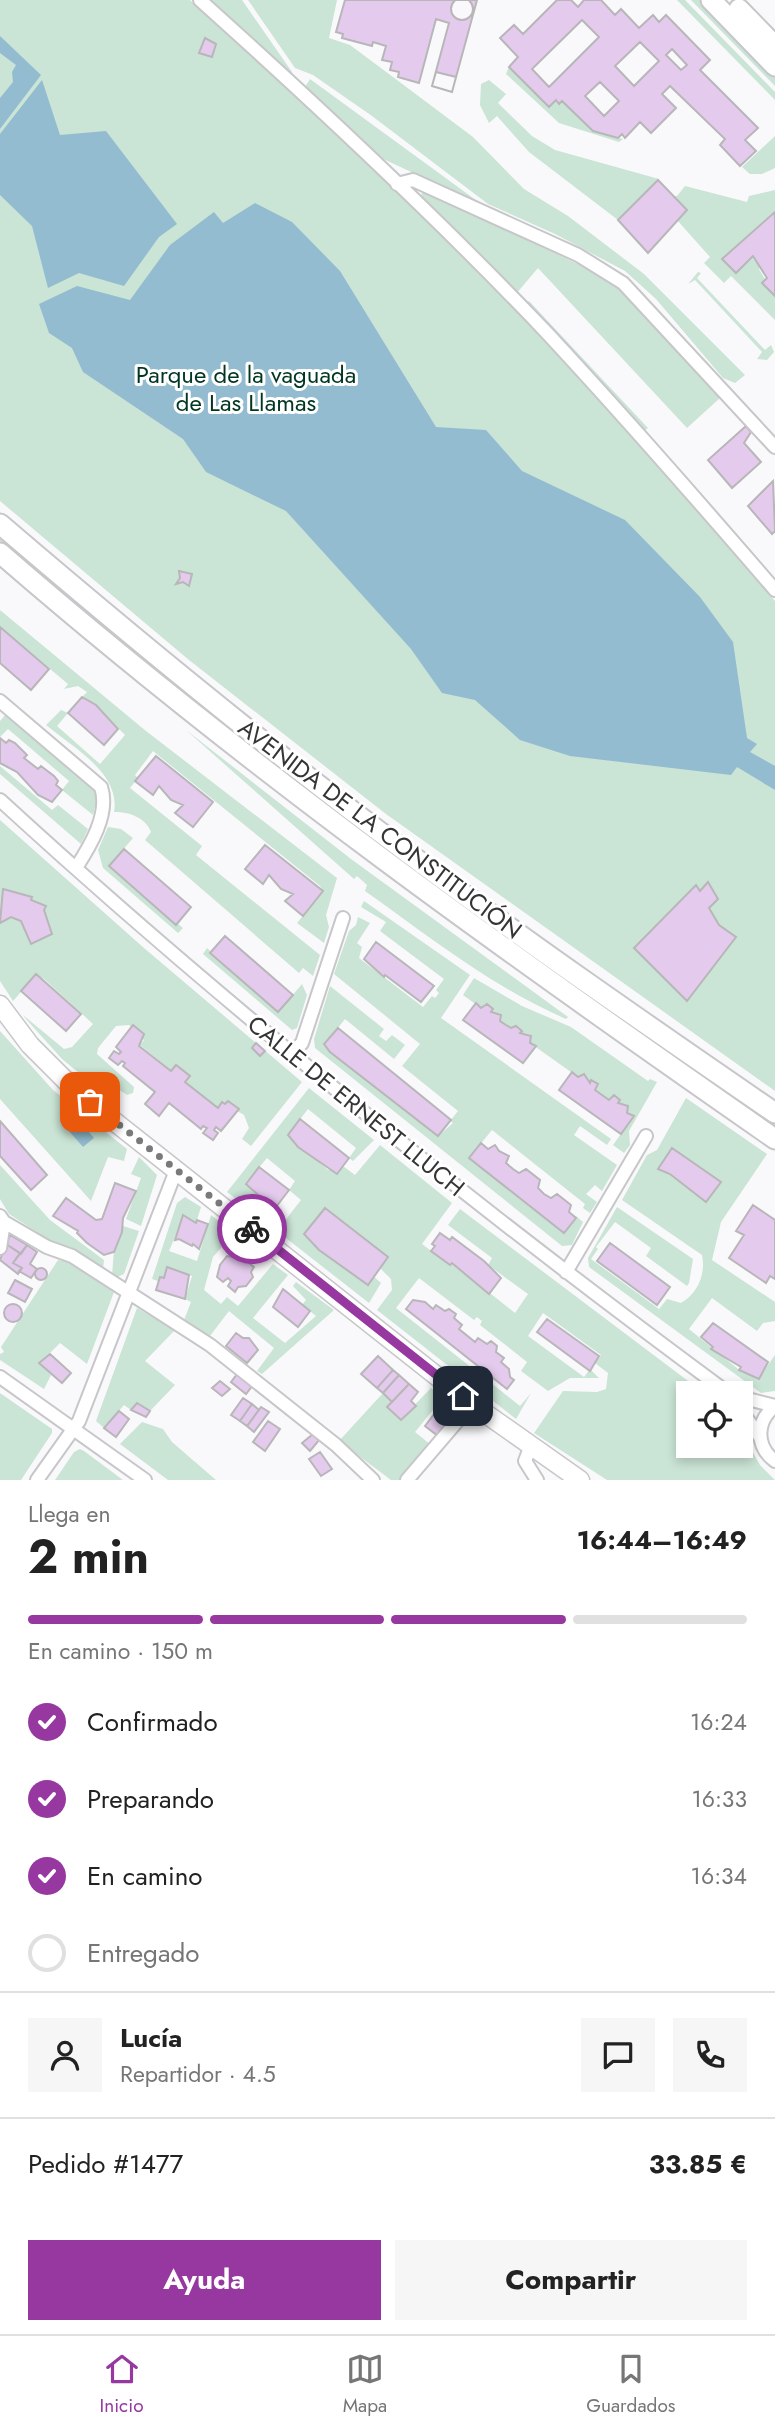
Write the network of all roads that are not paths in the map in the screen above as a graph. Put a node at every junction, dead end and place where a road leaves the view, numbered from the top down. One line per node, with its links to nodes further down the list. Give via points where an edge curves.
1 (200, 0): 6 (street)
2 (712, 0): 5 (main road)
3 (730, 0): 4 (main road)
4 (775, 46)
5 (775, 66)
6 (397, 184): 7 (street, via 412,180 608,272 639,297); 10 (street, via 556,344)
7 (775, 447)
8 (0, 524): 17 (main road, AVENIDA DE LA CONSTITUCIÓN, via 158,658 338,800 547,955)
9 (0, 554): 19 (main road, AVENIDA DE LA CONSTITUCIÓN, via 357,842)
10 (775, 590)
11 (0, 701): 13 (street, via 101,788 101,818)
12 (0, 800): 13 (street, CALLE DE ERNEST LLUCH)
13 (76, 868): 16 (street, CALLE DE ERNEST LLUCH)
14 (343, 918): 16 (street, via 302,1043)
15 (0, 1006): 20 (main road, via 70,1086)
16 (292, 1054): 23 (street, CALLE DE ERNEST LLUCH)
17 (775, 1113)
18 (646, 1136): 23 (street)
19 (775, 1139)
20 (177, 1168): 24 (street); 28 (main road)
21 (1, 1220): 22 (street); 24 (street, via 47,1248 72,1256)
22 (0, 1248)
23 (566, 1272): 26 (street, CALLE DE ERNEST LLUCH)
24 (129, 1295): 30 (street); 38 (street, via 211,1345)
25 (0, 1377): 30 (street)
26 (712, 1381)
27 (753, 1400): 29 (street)
28 (472, 1404): 33 (main road); 35 (street)
29 (775, 1406): 32 (street, via 765,1416)
30 (74, 1428): 36 (street); 37 (street)
31 (753, 1428): 32 (street)
32 (760, 1438): 34 (street)
33 (530, 1448): 39 (street, via 525,1461); 40 (main road)
34 (775, 1461)
35 (414, 1478)
36 (37, 1480)
37 (145, 1480)
38 (373, 1480)
39 (537, 1480)
40 (580, 1480)

